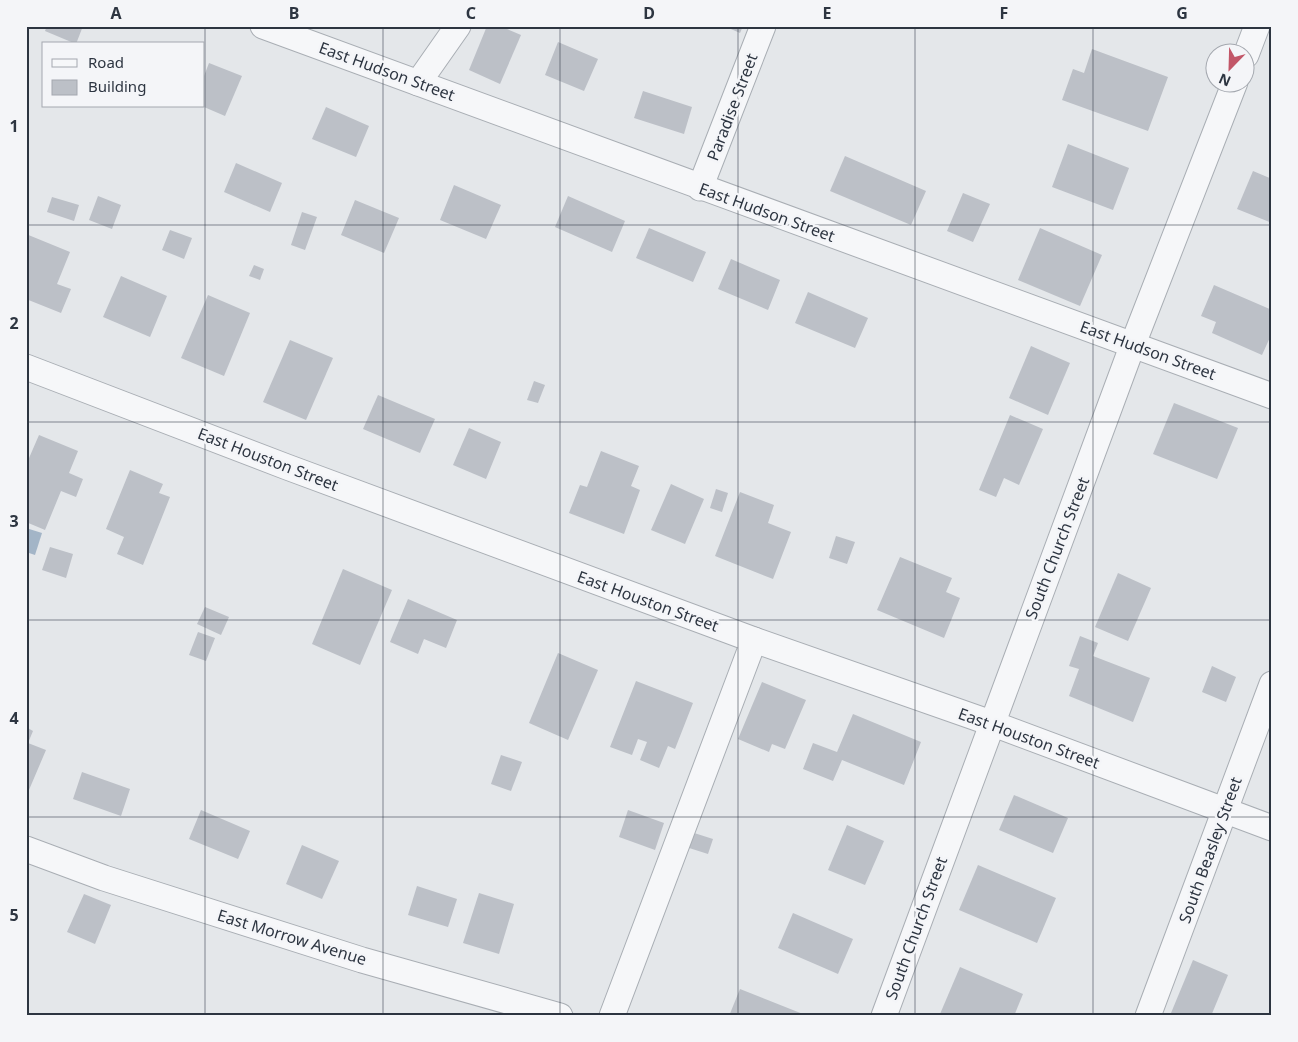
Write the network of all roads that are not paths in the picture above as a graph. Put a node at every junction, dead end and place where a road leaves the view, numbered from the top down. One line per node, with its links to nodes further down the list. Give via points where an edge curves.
1 (263, 26): 6 (street, East Hudson Street)
2 (458, 26): 6 (street)
3 (763, 26): 8 (street, Paradise Street)
4 (1257, 26): 5 (street)
5 (1251, 42)
6 (418, 83): 8 (street, East Hudson Street)
7 (1231, 92): 9 (street, South Church Street)
8 (700, 188): 9 (street, East Hudson Street)
9 (1133, 344): 11 (street, East Hudson Street); 14 (street, South Church Street)
10 (26, 367): 12 (street, East Houston Street)
11 (1272, 396)
12 (754, 640): 14 (street, East Houston Street); 19 (street)
13 (1272, 684): 15 (street, South Beasley Street)
14 (991, 723): 15 (street, East Houston Street); 20 (street, South Church Street)
15 (1225, 811): 16 (street, East Houston Street); 21 (street, South Beasley Street)
16 (1272, 828)
17 (26, 849): 18 (street, East Morrow Avenue, via 104,878 362,960)
18 (560, 1016)
19 (612, 1016)
20 (884, 1016)
21 (1148, 1016)

